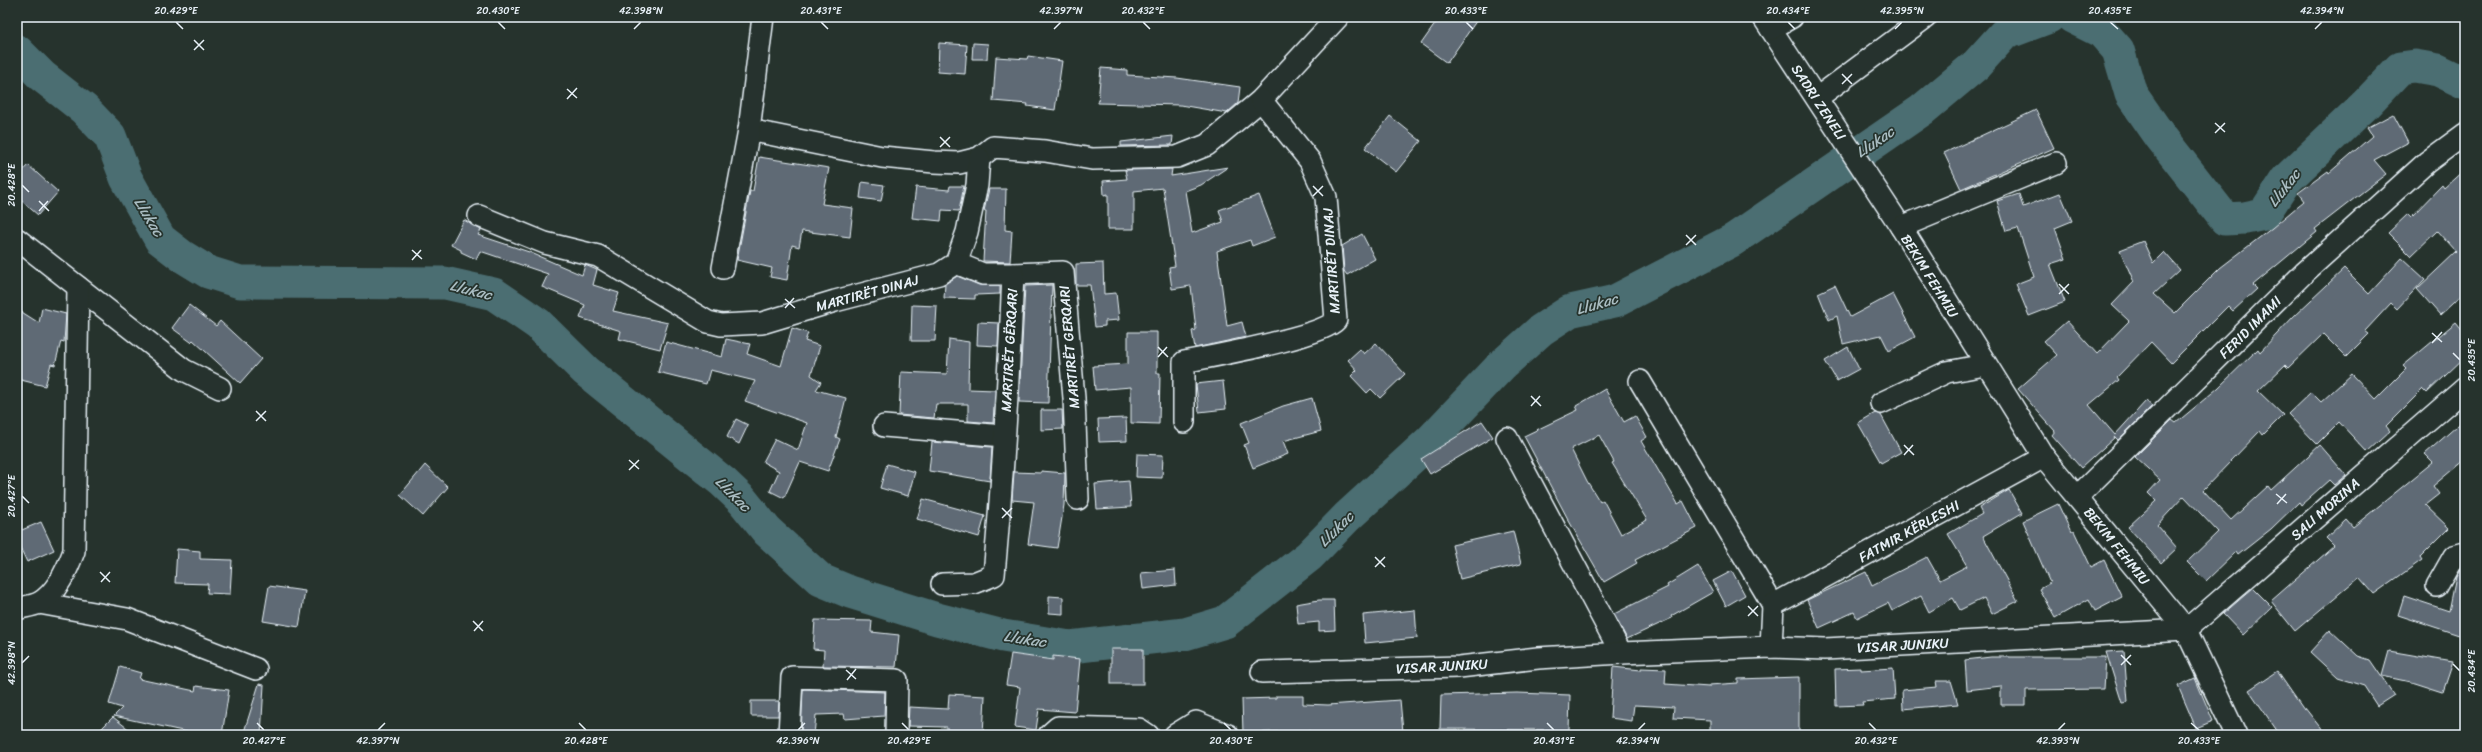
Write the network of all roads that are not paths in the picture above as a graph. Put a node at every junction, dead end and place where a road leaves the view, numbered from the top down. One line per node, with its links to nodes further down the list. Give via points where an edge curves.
1 (762, 17): 8 (street)
2 (1338, 17): 7 (street)
3 (1792, 17): 5 (street)
4 (1926, 17): 6 (street)
5 (1767, 23): 6 (street, SADRI ZENELI)
6 (1817, 98): 13 (street, SADRI ZENELI)
7 (1261, 100): 10 (street, via 1207,145 1177,157 1092,159 1046,151 993,148); 24 (street, MARTIRËT DINAJ, via 1310,161 1326,197 1336,320 1332,325 1292,338 1184,362)
8 (749, 130): 10 (street, via 882,157 959,163); 16 (street)
9 (2465, 134): 29 (street, FERID IMAMI, via 2427,162 2304,273)
10 (979, 158): 15 (street, via 967,232)
11 (2056, 163): 13 (street)
12 (479, 216): 15 (street, MARTIRËT DINAJ, via 545,243 598,256 708,322 721,325 762,323 939,274)
13 (1901, 227): 19 (street, BEKIM FEHMIU)
14 (17, 239): 18 (street)
15 (956, 263): 17 (street, MARTIRËT GËRQARI, via 983,274)
16 (723, 268)
17 (1013, 274): 26 (street, MARTIRËT GËRQARI); 30 (street, MARTIRËT GERQARI, via 1063,272)
18 (78, 287): 21 (street, via 184,370); 34 (street, via 74,551 66,574)
19 (1985, 365): 23 (street, via 1947,372); 28 (street, BEKIM FEHMIU)
20 (1640, 381): 35 (street)
21 (220, 388)
22 (2465, 388): 37 (street, SALI MORINA)
23 (1881, 403)
24 (1184, 422)
25 (884, 426): 26 (street)
26 (1004, 436): 32 (street, MARTIRËT GËRQARI, via 1003,479 994,575 974,583)
27 (1507, 438): 39 (street)
28 (2044, 457): 29 (street, BEKIM FEHMIU); 35 (street, FATMIR KËRLESHI)
29 (2077, 497): 37 (street, BEKIM FEHMIU)
30 (1078, 499)
31 (2465, 554): 33 (street, via 2454,556)
32 (942, 584)
33 (2437, 586)
34 (39, 603): 36 (street); 40 (street, via 127,619)
35 (1773, 604): 38 (street)
36 (17, 609)
37 (2186, 630): 38 (street, VISAR JUNIKU, via 1825,649); 48 (street, BEKIM FEHMIU)
38 (1771, 647): 39 (street, VISAR JUNIKU)
39 (1621, 653): 41 (street, VISAR JUNIKU, via 1538,658 1459,667)
40 (256, 669)
41 (1262, 672)
42 (789, 735): 43 (street, via 792,677 897,680)
43 (896, 735)
44 (1049, 735): 45 (street, via 1058,727 1139,730)
45 (1148, 735)
46 (1175, 735): 47 (street, via 1196,722)
47 (1228, 735)
48 (2236, 735)

